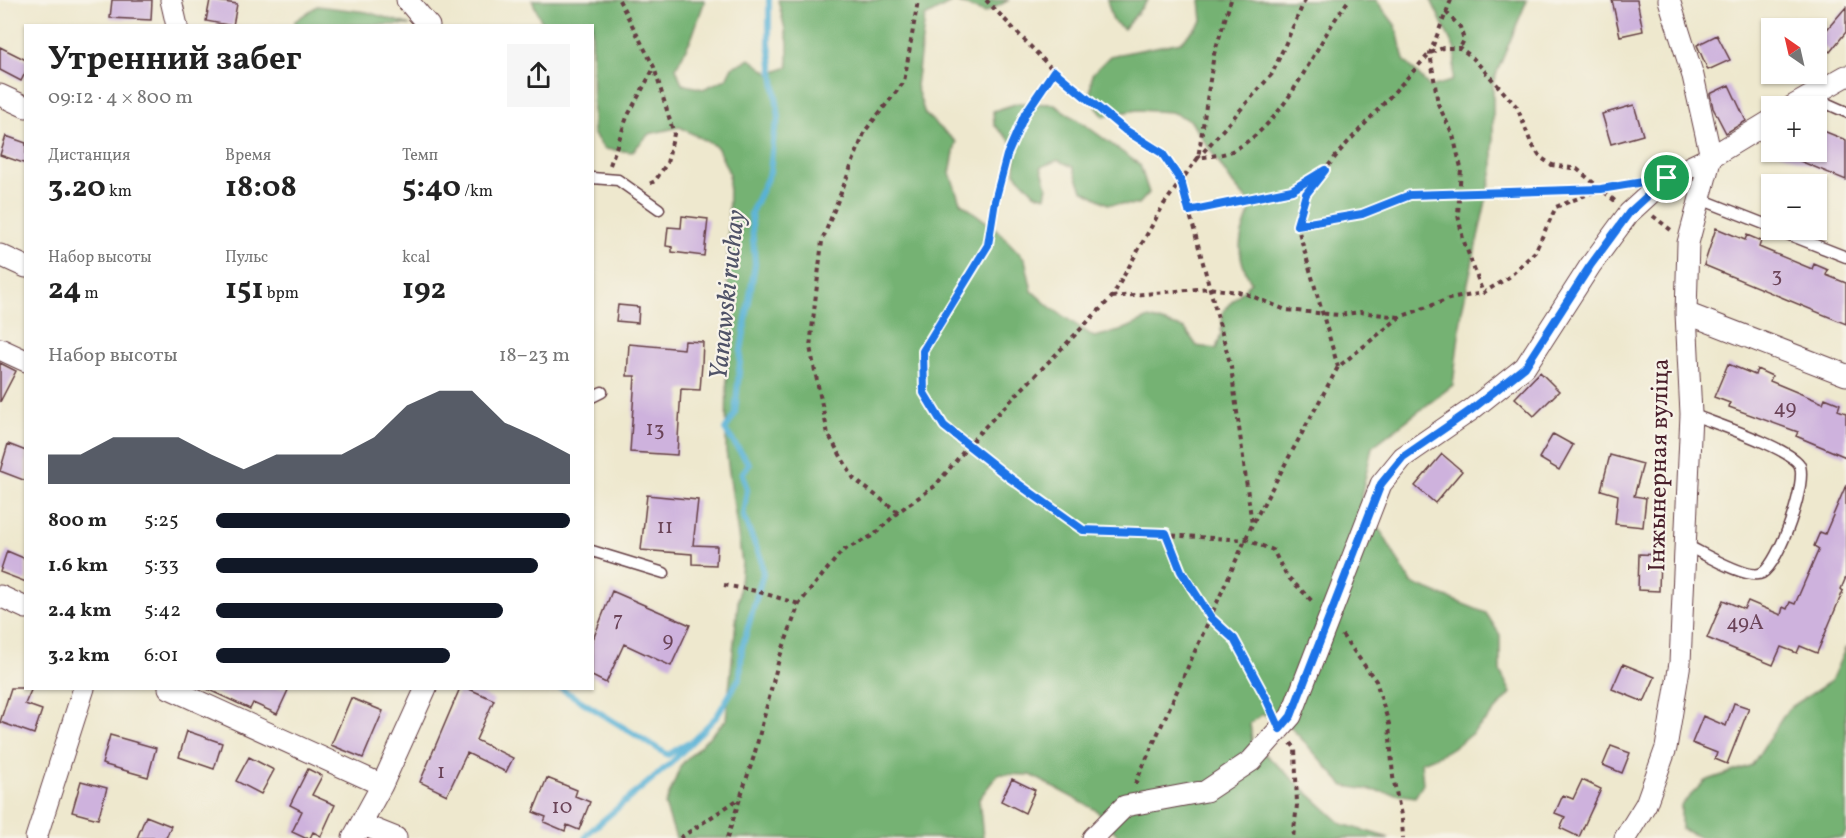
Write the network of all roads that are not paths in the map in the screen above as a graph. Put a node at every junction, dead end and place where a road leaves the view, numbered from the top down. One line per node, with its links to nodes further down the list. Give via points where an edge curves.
1 (171, 0): 4 (street)
2 (407, 0): 5 (street)
3 (1669, 0): 13 (street, via 1693,76)
4 (177, 24)
5 (427, 24)
6 (1846, 76): 8 (street)
7 (0, 95): 9 (street)
8 (1811, 96)
9 (24, 106)
10 (1827, 107): 11 (lane)
11 (1846, 112)
12 (1761, 127): 13 (street)
13 (1711, 157): 15 (street, Інжынерная вуліца); 39 (street, via 1667,178 1635,208 1590,266 1525,367 1403,457 1381,484 1291,716 1280,729 1251,760 1206,790 1125,806)
14 (594, 178): 16 (lane, via 618,180)
15 (1698, 198): 17 (lane); 22 (street, Інжынерная вуліца, via 1688,243)
16 (659, 209)
17 (1761, 223)
18 (1803, 240): 20 (lane)
19 (0, 255): 21 (street)
20 (1846, 257)
21 (24, 266)
22 (1686, 313): 25 (street); 26 (street, Інжынерная вуліца)
23 (0, 349): 24 (street)
24 (24, 361)
25 (1846, 375)
26 (1691, 414): 27 (street, Інжынерная вуліца); 27 (lane, via 1783,452 1799,464 1803,479 1777,558 1762,573 1750,575)
27 (1686, 545): 40 (street, Інжынерная вуліца, via 1680,663 1666,748 1646,804)
28 (594, 552): 29 (lane)
29 (664, 573)
30 (0, 596): 31 (street)
31 (24, 607)
32 (83, 690): 37 (street)
33 (173, 690): 35 (street)
34 (425, 690): 35 (street)
35 (382, 785): 36 (street)
36 (357, 831): 38 (street)
37 (39, 837)
38 (396, 838)
39 (1093, 838)
40 (1625, 838)

